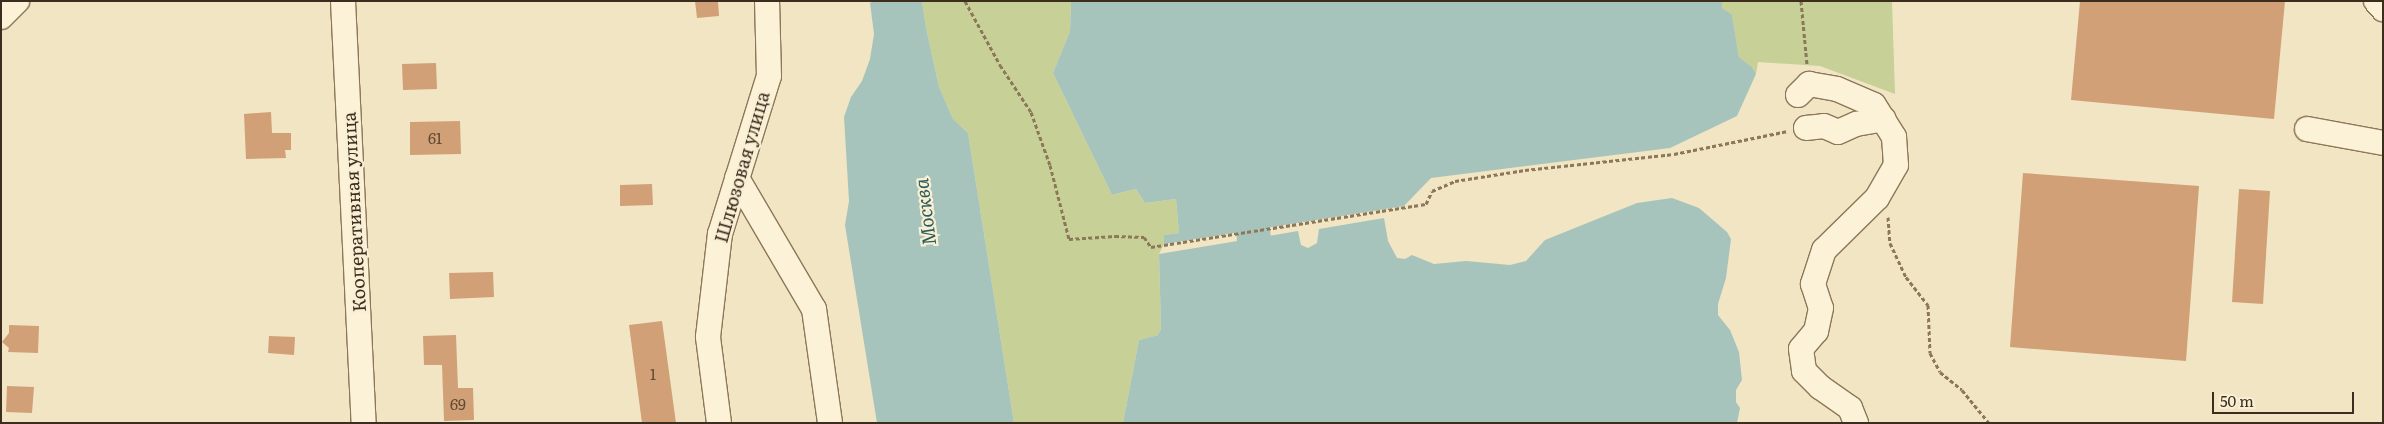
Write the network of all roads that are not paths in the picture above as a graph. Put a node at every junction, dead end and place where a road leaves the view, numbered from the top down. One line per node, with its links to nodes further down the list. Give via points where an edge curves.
1 (17, 1): 6 (street)
2 (344, 1): 13 (street, Кооперативная улица)
3 (767, 1): 12 (street, Шлюзовая улица, via 768,76)
4 (2376, 1): 5 (street)
5 (2383, 9)
6 (1, 16)
7 (1798, 95): 8 (street, via 1809,84 1837,89 1874,105)
8 (1884, 119): 9 (street, via 1856,124 1838,132 1824,126); 16 (street, via 1894,137 1896,165 1877,198 1824,250 1813,284 1821,308 1816,332 1801,349 1804,370 1820,387 1850,408)
9 (1806, 128)
10 (2307, 129): 11 (street)
11 (2383, 142)
12 (737, 178): 14 (street, Шлюзовая улица, via 720,234 708,337); 15 (street, via 814,309)
13 (364, 423)
14 (719, 423)
15 (830, 423)
16 (1856, 423)

